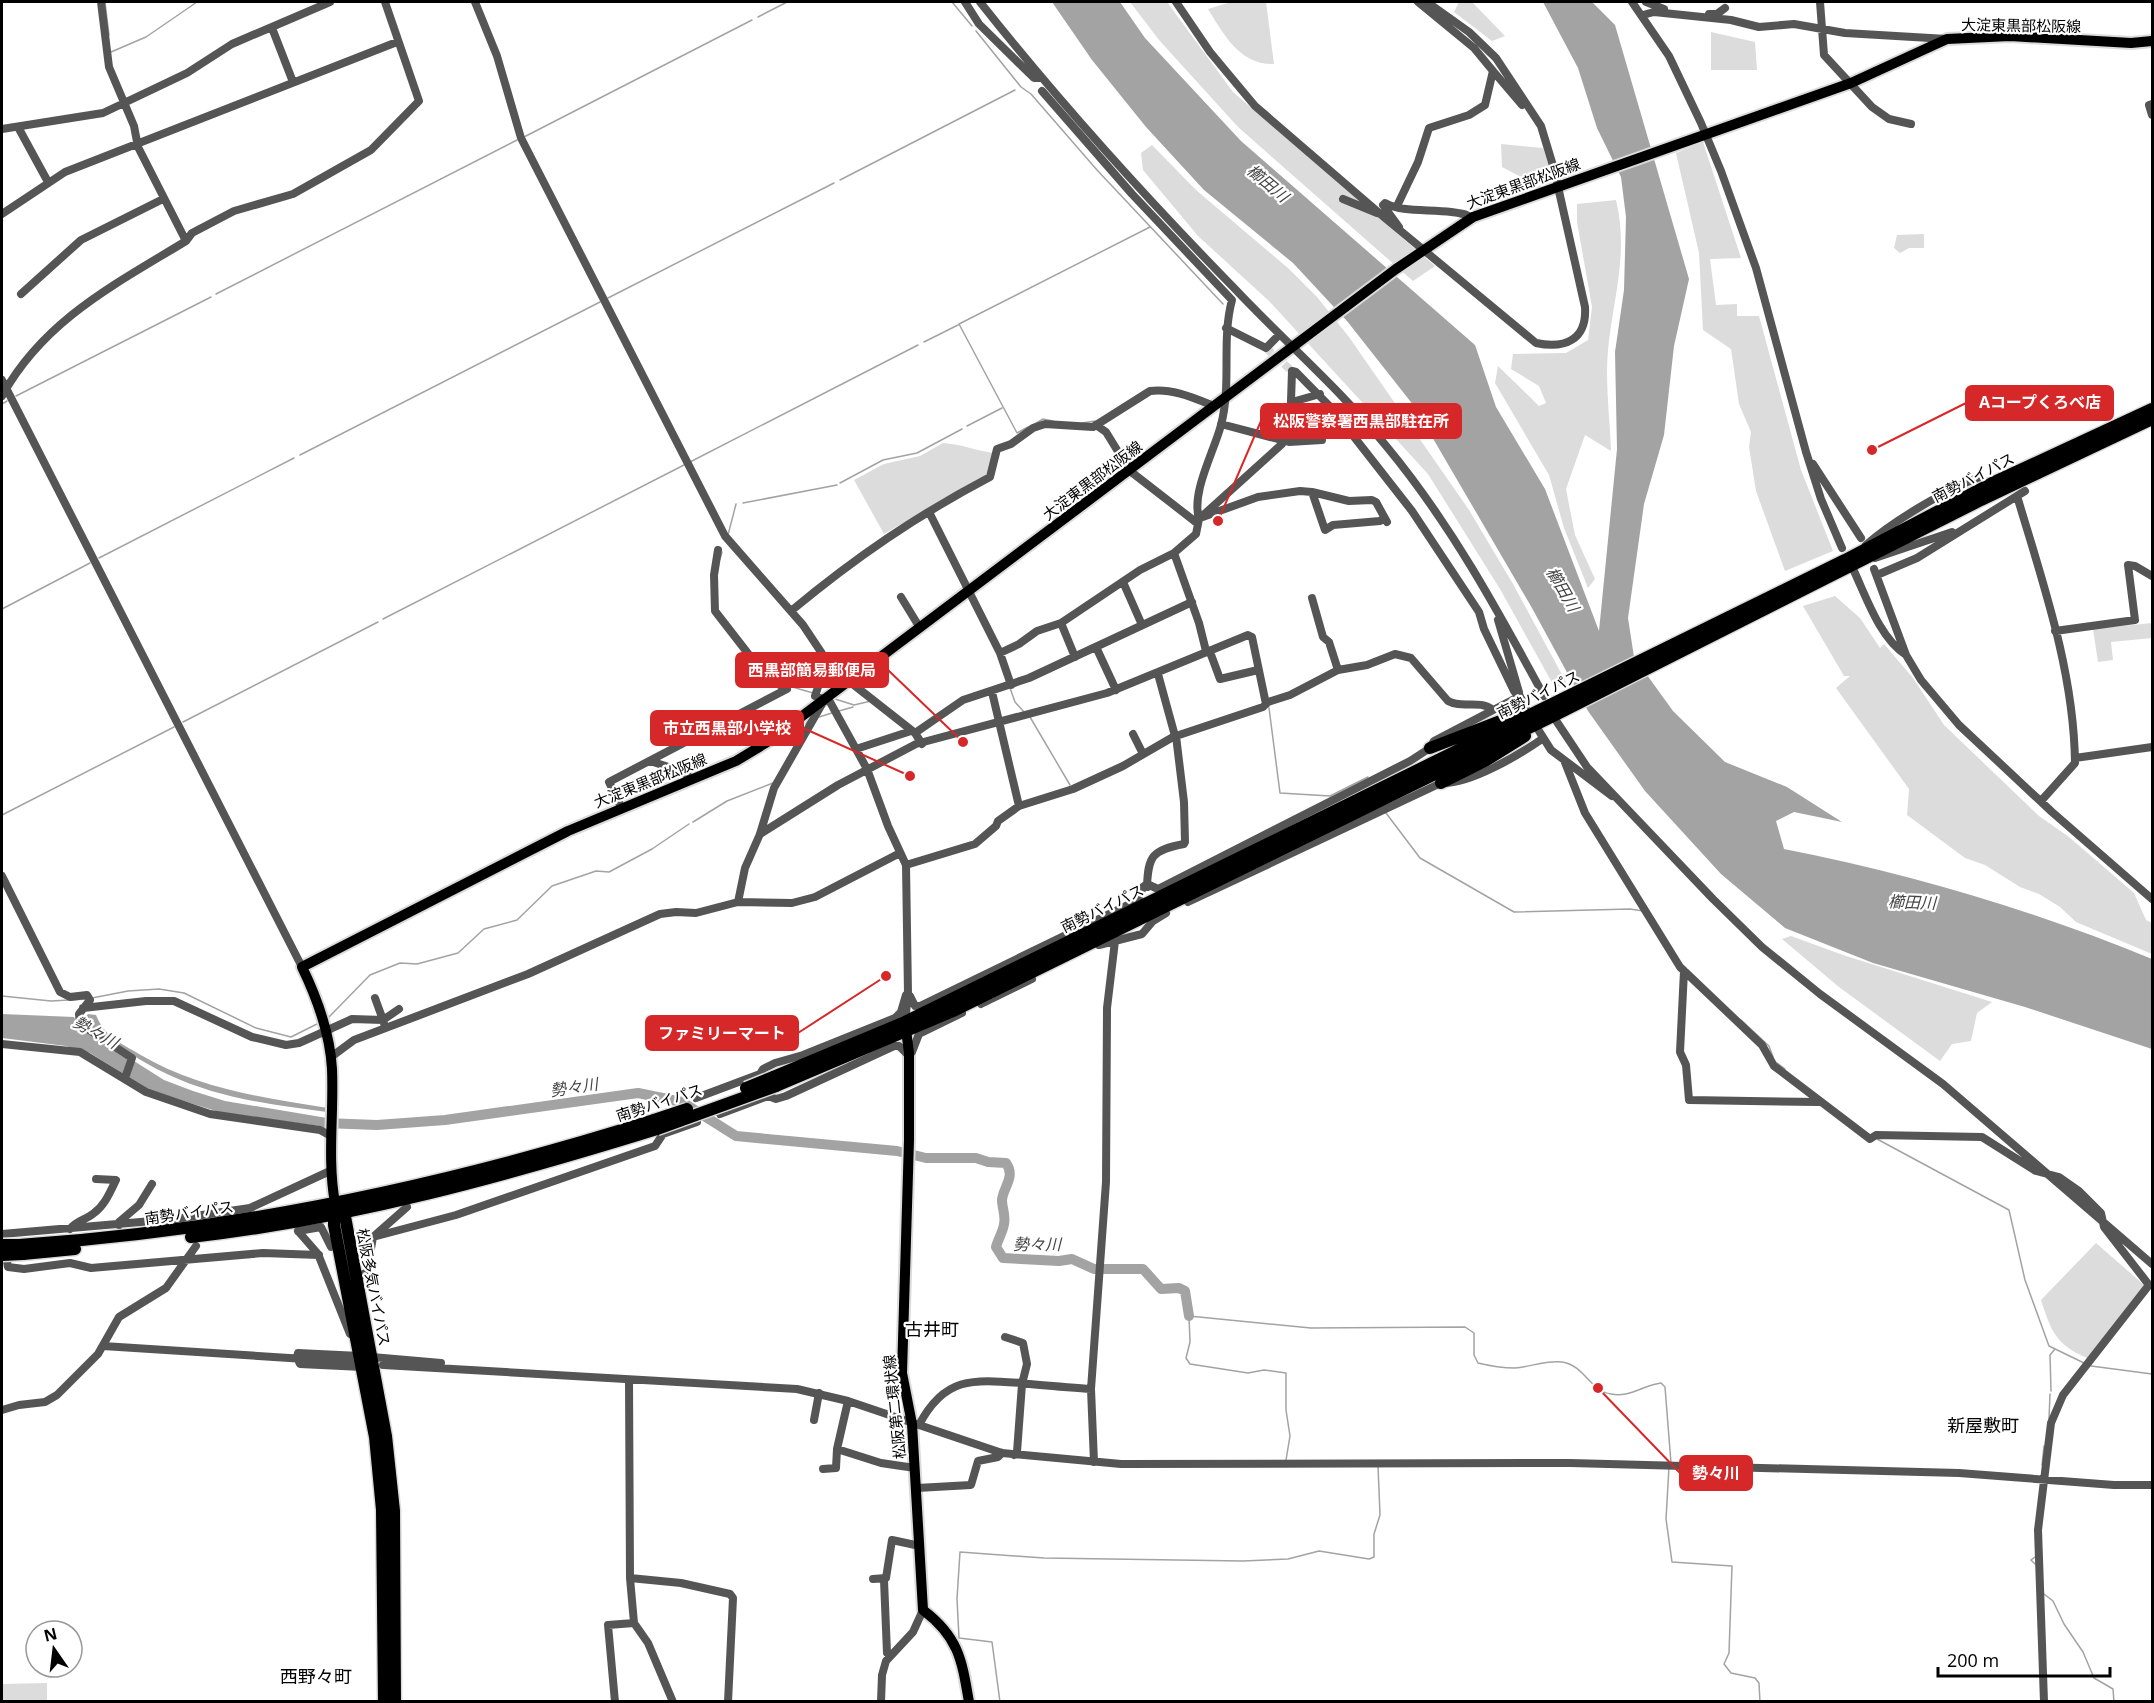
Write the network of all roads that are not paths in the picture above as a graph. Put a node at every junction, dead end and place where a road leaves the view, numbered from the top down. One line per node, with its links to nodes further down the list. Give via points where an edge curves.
1 (101, 2): 26 (street, via 109,67)
2 (330, 2): 16 (street)
3 (385, 2): 20 (street)
4 (476, 2): 82 (street, via 521,138 725,536)
5 (965, 2): 22 (street, via 979,24 1034,78)
6 (980, 2): 22 (street)
7 (1176, 2): 40 (street, via 1210,52 1255,106)
8 (1418, 2): 21 (street, via 1474,48)
9 (1427, 2): 29 (street, via 1469,32 1496,58)
10 (1632, 2): 14 (street)
11 (1646, 2): 14 (street); 15 (street)
12 (1820, 2): 17 (street)
13 (1725, 8): 15 (street)
14 (1643, 15): 15 (street, via 1654,12); 33 (street, via 1669,56)
15 (1701, 16): 17 (street, via 1759,27 1794,24)
16 (272, 28): 23 (street); 26 (street, via 227,47 187,73)
17 (1822, 28): 18 (street, via 1876,36); 24 (street, via 1824,55)
18 (1947, 39): 19 (main road, 大淀東黒部松阪線, via 2010,36); 24 (main road, 大淀東黒部松阪線)
19 (2152, 41)
20 (397, 42): 23 (street); 44 (street, via 419,100 372,150 293,194 234,211 192,233)
21 (1493, 71): 29 (street); 39 (street, via 1485,105 1469,115 1430,128)
22 (1041, 78): 48 (street, via 1143,194)
23 (293, 82): 34 (street)
24 (1851, 83): 30 (street, via 1872,107 1888,118); 33 (main road, 大淀東黒部松阪線)
25 (1042, 92): 47 (street, via 1230,295)
26 (125, 102): 31 (street, via 103,113); 34 (street)
27 (2152, 104): 28 (street)
28 (2152, 115)
29 (1537, 120): 36 (street)
30 (1911, 124)
31 (18, 127): 32 (street); 35 (street)
32 (2, 129)
33 (1704, 135): 36 (main road, 大淀東黒部松阪線); 62 (street, via 1756,268)
34 (137, 144): 35 (street); 37 (street)
35 (48, 182): 41 (street)
36 (1559, 186): 42 (main road, 大淀東黒部松阪線); 45 (street, via 1585,314 1574,339 1564,344 1536,343)
37 (163, 199): 44 (street); 46 (street, via 81,240)
38 (1343, 199): 40 (street)
39 (1397, 207): 42 (street, via 1440,209); 43 (street, via 1383,205)
40 (1378, 213): 43 (street)
41 (2, 214)
42 (1473, 217): 45 (main road, 大淀東黒部松阪線)
43 (1399, 229): 45 (street)
44 (186, 241): 51 (street, via 74,310 29,356)
45 (1422, 250): 49 (main road, 大淀東黒部松阪線)
46 (21, 294)
47 (1226, 328): 48 (street, via 1266,348); 53 (street)
48 (1280, 335): 49 (street)
49 (1293, 347): 53 (main road, 大淀東黒部松阪線); 81 (street, via 1324,375 1388,447 1446,525)
50 (2, 380): 51 (street)
51 (4, 392): 135 (street)
52 (1320, 394): 54 (street); 54 (street, via 1292,371); 100 (street, via 1354,430 1351,433 1440,551 1479,612 1514,691)
53 (1225, 399): 55 (main road, 大淀東黒部松阪線); 58 (street)
54 (1292, 402): 60 (street, via 1290,431)
55 (1214, 406): 59 (street, via 1168,391 1150,391); 63 (main road, 大淀東黒部松阪線)
56 (2152, 409): 74 (highway, 南勢バイパス, via 1992,483)
57 (2152, 419): 74 (highway, 南勢バイパス)
58 (1221, 424): 60 (street); 69 (street, via 1196,497)
59 (1096, 425): 63 (street, via 1106,432); 68 (street, via 1045,424 1033,428 997,449 990,477)
60 (1284, 440): 61 (street); 69 (street)
61 (1322, 440)
62 (1806, 452): 71 (street); 74 (street, via 1821,499)
63 (1132, 469): 69 (street); 77 (main road, 大淀東黒部松阪線)
64 (1980, 477): 74 (street, via 1956,486 1898,520)
65 (2025, 491): 67 (street)
66 (1312, 492): 66 (street, via 1349,501 1372,500 1386,520 1333,525 1325,530); 69 (street, via 1258,497)
67 (2017, 496): 70 (street); 86 (street)
68 (929, 512): 77 (street); 82 (street, via 876,544)
69 (1198, 521): 73 (street, via 1196,534)
70 (1965, 528): 74 (street); 90 (street, via 1917,558 1876,572)
71 (1861, 538)
72 (718, 550): 117 (street, via 715,611 767,678 788,689)
73 (1174, 553): 76 (street); 80 (street)
74 (1851, 561): 90 (street, via 1875,615 1897,649); 105 (highway, 南勢バイパス)
75 (2152, 576): 86 (street, via 2128,565 2135,620)
76 (1122, 582): 83 (street); 84 (street)
77 (969, 591): 85 (main road, 大淀東黒部松阪線); 89 (street)
78 (901, 597): 85 (street)
79 (1312, 598): 94 (street)
80 (1192, 602): 84 (street); 88 (street)
81 (1496, 607): 100 (street); 105 (street)
82 (791, 611): 92 (street)
83 (1061, 623): 89 (street, via 1037,631); 91 (street)
84 (1142, 625): 87 (street)
85 (920, 628): 96 (main road, 大淀東黒部松阪線)
86 (2055, 631): 115 (street, via 2071,697)
87 (1096, 647): 91 (street); 98 (street)
88 (1206, 651): 93 (street, via 1210,652 1220,679); 93 (street, via 1248,635 1252,637); 95 (street)
89 (1000, 653): 97 (street)
90 (1906, 655): 122 (street, via 1921,680 1959,725)
91 (1075, 657): 97 (street)
92 (831, 667): 96 (street); 101 (street)
93 (1258, 670): 102 (street)
94 (1338, 670): 102 (street); 104 (street, via 1403,654 1411,658 1448,701 1478,704)
95 (1158, 675): 98 (street); 109 (street)
96 (849, 682): 101 (main road, 大淀東黒部松阪線); 107 (street)
97 (1010, 685): 99 (street)
98 (1116, 690): 106 (street)
99 (993, 692): 106 (street); 107 (street, via 963,700)
100 (1520, 696): 103 (street); 104 (street)
101 (823, 697): 113 (street, via 830,702); 119 (main road, 大淀東黒部松阪線, via 769,741 736,761); 125 (street, via 774,788)
102 (1266, 704): 109 (street)
103 (1527, 705)
104 (1492, 710): 112 (street, via 1434,741)
105 (1549, 711): 112 (highway, via 1514,714); 120 (highway, via 1540,727); 121 (street, via 1587,767); 132 (highway, 南勢バイパス)
106 (1001, 722): 110 (street); 123 (street)
107 (913, 732): 110 (street); 113 (street)
108 (1132, 734): 114 (street)
109 (1175, 735): 114 (street); 129 (street, via 1185,842 1152,857)
110 (922, 744): 118 (street)
111 (2152, 747): 115 (street)
112 (1430, 748): 129 (street, via 1373,783 1158,889)
113 (856, 749): 118 (street)
114 (1142, 752): 123 (street, via 1073,789)
115 (2075, 758): 122 (street, via 2075,763)
116 (1564, 759): 120 (street, via 1541,735 1505,761 1454,784); 121 (street, via 1605,793); 136 (street, via 1585,813 1651,924)
117 (650, 761): 119 (street, via 681,771); 124 (street, via 609,782)
118 (867, 769): 125 (street); 126 (street)
119 (692, 779): 124 (main road, 大淀東黒部松阪線)
120 (1441, 783): 133 (street, via 1385,806 1160,916)
121 (1616, 797): 154 (street, via 1713,899 1787,968 1943,1084)
122 (2041, 801): 130 (street)
123 (1019, 806): 127 (street, via 975,844)
124 (621, 807): 135 (main road, 大淀東黒部松阪線)
125 (760, 834): 131 (street, via 744,868)
126 (900, 853): 127 (street); 131 (street, via 814,897 792,903)
127 (906, 865): 137 (street)
128 (2, 876): 139 (street, via 60,992 87,995 90,1004)
129 (1147, 884): 132 (street); 137 (street, via 1138,900 920,1006 915,1006)
130 (2152, 899)
131 (738, 902): 141 (street, via 696,913 660,914 519,978)
132 (1147, 908): 133 (street); 143 (highway, 南勢バイパス)
133 (1147, 927): 134 (street, via 1142,934)
134 (1115, 941): 145 (street, via 1105,942 919,1034); 180 (street, via 1107,1008 1106,1182)
135 (302, 967): 142 (main road)
136 (1684, 971): 149 (street, via 1762,1045 1774,1066); 149 (street, via 1680,1052 1686,1065 1689,1100)
137 (908, 994): 143 (street); 148 (street, via 895,1018 775,1063 760,1074)
138 (375, 998): 141 (street)
139 (84, 1008): 142 (street, via 174,1001 252,1037 286,1045 299,1043); 147 (street, via 79,1014 80,1024 132,1060)
140 (399, 1009): 141 (street)
141 (384, 1023): 142 (street, via 352,1019); 146 (street)
142 (324, 1024): 146 (main road)
143 (906, 1027): 145 (main road, 松阪第二環状線); 158 (highway, 南勢バイパス, bridge, via 775,1082 524,1170)
144 (2, 1044): 147 (street, via 80,1052)
145 (909, 1053): 150 (street, via 894,1046 786,1096 768,1096); 185 (main road, 松阪第二環状線, via 902,1373)
146 (331, 1057): 152 (main road)
147 (125, 1076): 152 (street, via 146,1092 210,1114)
148 (696, 1098)
149 (1818, 1102): 154 (street, via 1873,1137 1982,1137)
150 (720, 1114)
151 (697, 1122): 163 (street, via 663,1134 655,1146 456,1215)
152 (331, 1133): 153 (main road)
153 (330, 1171): 158 (main road); 160 (street, via 250,1208)
154 (2050, 1176): 159 (street)
155 (96, 1179): 161 (street, via 116,1180 103,1206)
156 (152, 1184): 160 (street, via 139,1205)
157 (407, 1207): 163 (street)
158 (337, 1209): 165 (highway, 松阪多気バイパス); 167 (highway, 南勢バイパス); 172 (highway, 松阪多気バイパス)
159 (2102, 1220): 171 (street); 192 (street, via 2149,1285 2063,1395 2053,1415)
160 (119, 1225): 161 (street)
161 (70, 1229): 162 (street)
162 (2, 1234): 169 (street)
163 (373, 1237): 172 (street, via 367,1272)
164 (2, 1245): 167 (highway, 南勢バイパス, bridge)
165 (338, 1245): 168 (street, via 331,1247 321,1227 297,1231); 173 (highway, 松阪多気バイパス)
166 (196, 1246): 170 (street)
167 (21, 1250): 169 (highway, 南勢バイパス, bridge)
168 (319, 1255): 170 (street, via 263,1253); 173 (street, via 350,1334)
169 (3, 1260): 170 (street, via 8,1268 24,1269 70,1263 91,1268)
170 (186, 1262): 175 (street, via 162,1292 119,1317)
171 (2152, 1264)
172 (358, 1277): 176 (highway, 松阪多気バイパス)
173 (356, 1336): 176 (highway, 松阪多気バイパス)
174 (1005, 1337): 179 (street, via 1023,1343 1027,1364)
175 (102, 1348): 176 (street, via 297,1358 300,1364); 183 (street, via 49,1401)
176 (367, 1363): 177 (street); 177 (street, via 440,1362); 202 (highway, 松阪多気バイパス, via 382,1510); 203 (highway, 松阪多気バイパス, via 386,1436 394,1511)
177 (443, 1367): 178 (street)
178 (629, 1380): 181 (street); 196 (street)
179 (1022, 1384): 180 (street); 185 (street, via 983,1379 960,1384 939,1398); 188 (street)
180 (1091, 1389): 189 (street)
181 (819, 1393): 182 (street); 184 (street)
182 (848, 1401): 185 (street); 186 (street)
183 (2, 1410)
184 (814, 1420)
185 (916, 1425): 187 (street); 190 (main road, 松阪第二環状線)
186 (837, 1449): 190 (street); 191 (street, via 836,1468)
187 (1002, 1453): 188 (street); 194 (street, via 978,1461 971,1485)
188 (1014, 1455): 189 (street)
189 (1094, 1462): 192 (street, via 1238,1466 1570,1463)
190 (915, 1468): 194 (main road, 松阪第二環状線)
191 (823, 1469)
192 (2043, 1478): 193 (street); 209 (street, via 2038,1530)
193 (2152, 1485)
194 (917, 1488): 195 (main road, 松阪第二環状線)
195 (920, 1546): 198 (street, via 892,1540); 199 (main road, 松阪第二環状線)
196 (630, 1578): 200 (street); 206 (street, via 681,1583 730,1594 733,1598)
197 (873, 1578): 198 (street)
198 (884, 1580): 201 (street)
199 (923, 1610): 201 (street, via 913,1632); 208 (main road, via 960,1652)
200 (634, 1623): 204 (street, via 608,1626); 205 (street, via 648,1643)
201 (890, 1656): 207 (street, via 882,1675)
202 (384, 1701)
203 (395, 1701)
204 (615, 1701)
205 (673, 1701)
206 (728, 1701)
207 (881, 1701)
208 (969, 1701)
209 (2044, 1701)

